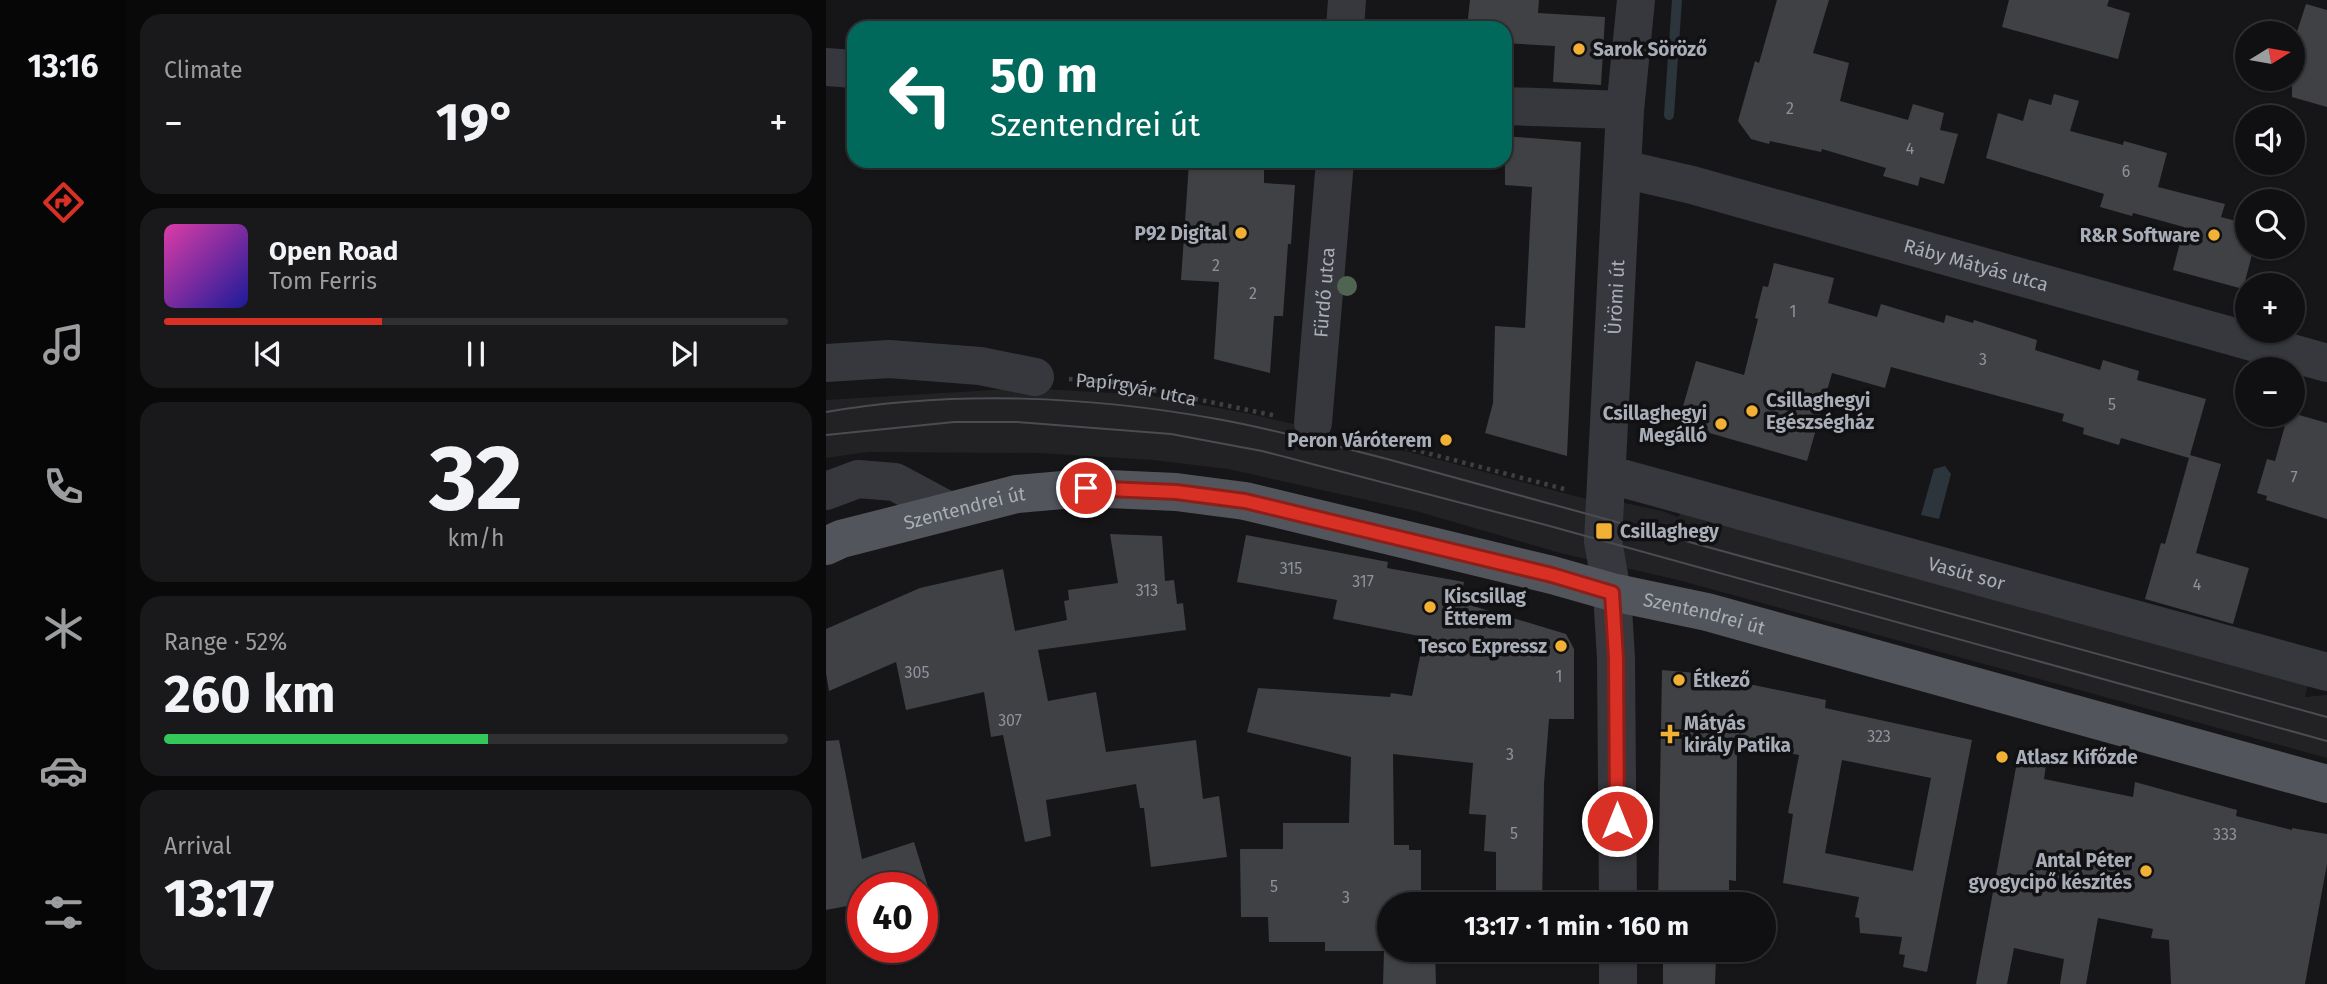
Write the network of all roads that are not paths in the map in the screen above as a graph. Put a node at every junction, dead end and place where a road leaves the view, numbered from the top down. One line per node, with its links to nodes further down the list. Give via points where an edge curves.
1 (1347, 0): 3 (street)
2 (1636, 0): 7 (street, Ürömi út)
3 (1346, 21)
4 (826, 67): 5 (street)
5 (847, 68)
6 (1512, 106): 7 (street)
7 (1625, 110): 9 (street, Ürömi út)
8 (1334, 168): 13 (street, Fürdő utca)
9 (1623, 169): 10 (street, Ráby Mátyás utca); 14 (street, Ürömi út)
10 (2327, 362)
11 (826, 363): 12 (street, via 889,359 979,366)
12 (1035, 377)
13 (1313, 423)
14 (1607, 474): 18 (street, Ürömi út, via 1603,541); 19 (street, Vasút sor)
15 (826, 491): 16 (street, via 859,480 895,482)
16 (949, 511): 17 (main road, Szentendrei út); 18 (main road, Szentendrei út, via 1017,494 1086,488 1199,495 1329,520)
17 (826, 546)
18 (1612, 593): 20 (main road, Szentendrei út, via 1707,612); 21 (street, Ürömi út)
19 (2327, 672)
20 (2327, 784)
21 (1618, 892)
22 (1618, 962): 23 (street)
23 (1618, 984)

